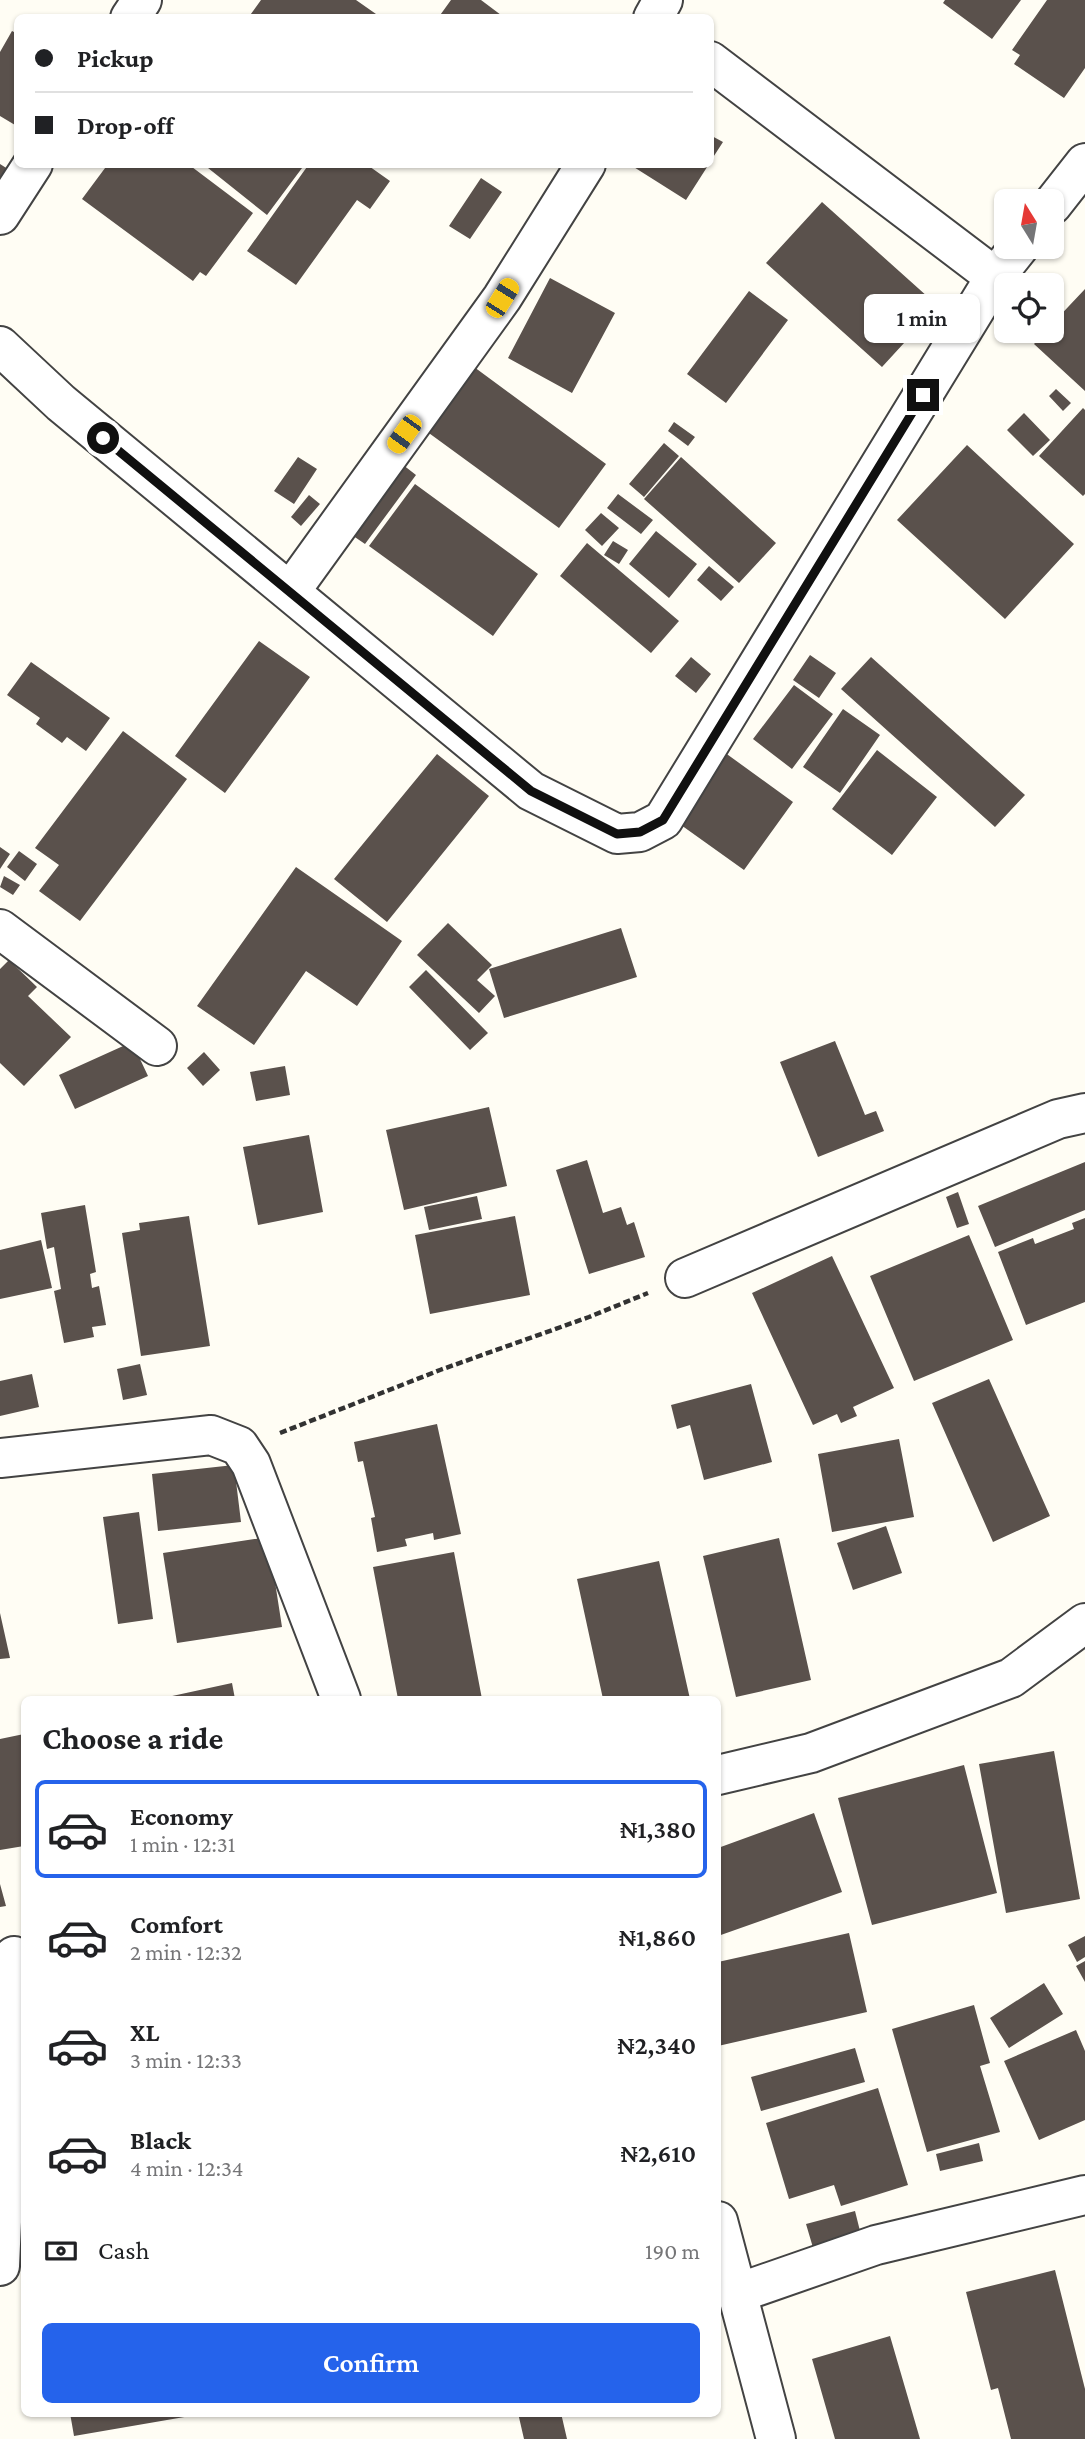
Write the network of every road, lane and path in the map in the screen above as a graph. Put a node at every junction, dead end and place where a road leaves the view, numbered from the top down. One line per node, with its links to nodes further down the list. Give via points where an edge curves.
1 (714, 64): 9 (street)
2 (1085, 163): 5 (street)
3 (30, 168): 6 (street)
4 (583, 168): 12 (street, via 502,298)
5 (1064, 190)
6 (0, 215)
7 (1009, 259): 8 (street)
8 (998, 273)
9 (994, 276)
10 (994, 279): 12 (street, via 663,820 640,832 617,834 531,791)
11 (0, 346): 12 (street, via 61,403)
12 (290, 592)
13 (0, 929): 14 (street)
14 (157, 1046)
15 (1085, 1113): 16 (street, via 1058,1119)
16 (685, 1278): 17 (path, via 298,1428)
17 (239, 1446): 18 (street, via 212,1435); 20 (street, via 251,1464)
18 (0, 1458)
19 (1085, 1623): 21 (street, via 1011,1678 811,1753)
20 (340, 1696)
21 (721, 1774)
22 (13, 1956): 25 (street)
23 (1085, 2196): 26 (street, via 876,2245)
24 (721, 2232): 26 (street)
25 (0, 2266)
26 (738, 2293): 27 (street)
27 (776, 2439)

